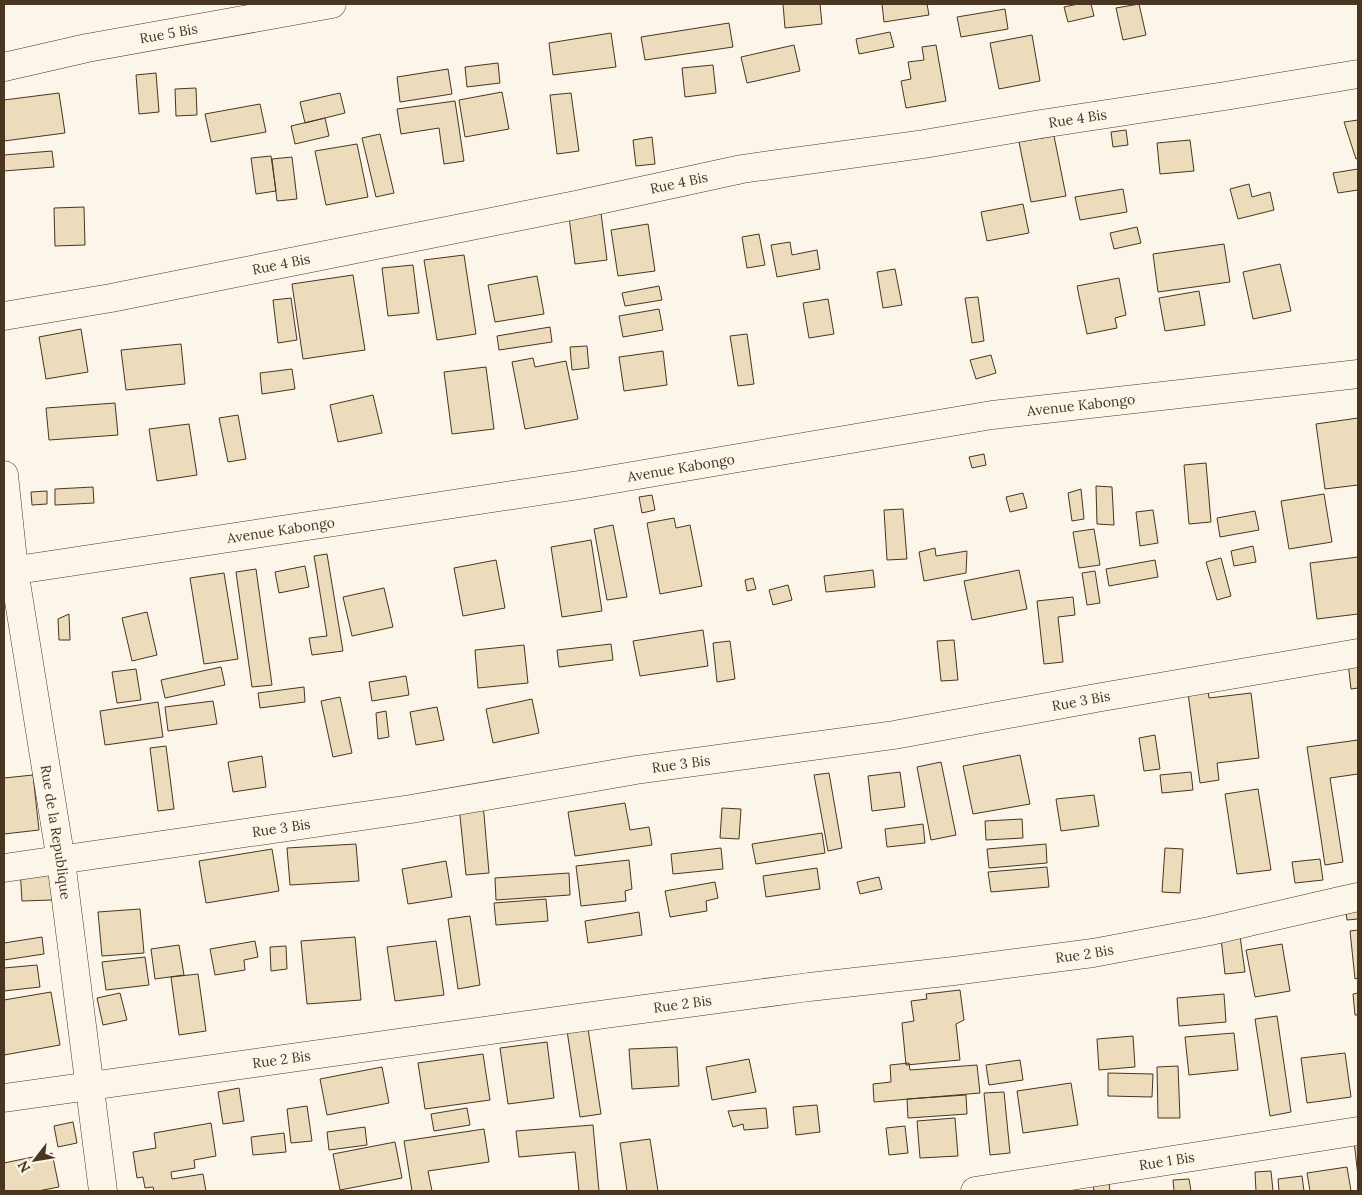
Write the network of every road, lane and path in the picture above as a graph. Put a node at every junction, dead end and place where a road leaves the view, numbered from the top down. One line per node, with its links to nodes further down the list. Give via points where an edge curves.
1 (332, 4): 2 (street, Rue 5 Bis, via 86,48)
2 (4, 67)
3 (1358, 74): 4 (street, Rue 4 Bis, via 924,144 742,168 576,205)
4 (4, 316)
5 (1358, 374): 7 (street, Avenue Kabongo, via 992,414 579,485)
6 (4, 475): 7 (street, Rue de la Republique)
7 (9, 571): 9 (street, Rue de la Republique)
8 (1358, 653): 9 (street, Rue 3 Bis, via 894,736 636,770 411,809)
9 (61, 861): 10 (street, Rue 3 Bis); 12 (street, Rue de la Republique)
10 (4, 868)
11 (1358, 898): 12 (street, Rue 2 Bis, via 1093,953 635,1010)
12 (91, 1087): 13 (street, Rue 2 Bis); 15 (street, Rue de la Republique)
13 (4, 1098)
14 (1358, 1131): 16 (street, Rue 1 Bis)
15 (103, 1191)
16 (975, 1191)

